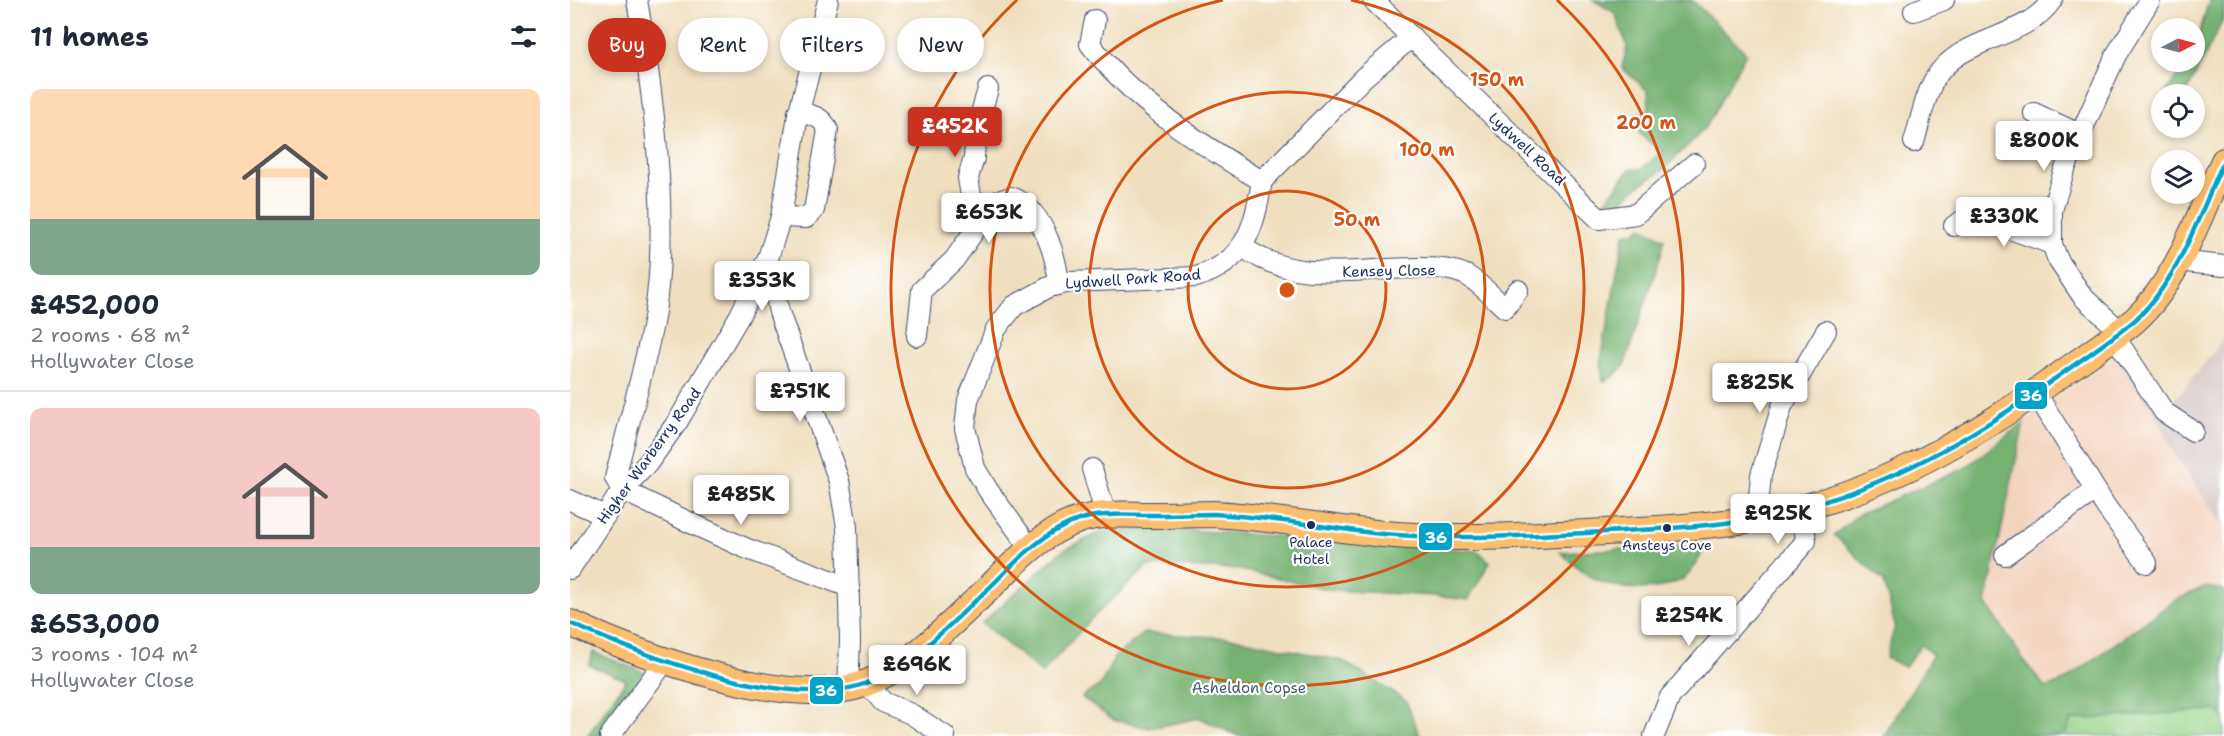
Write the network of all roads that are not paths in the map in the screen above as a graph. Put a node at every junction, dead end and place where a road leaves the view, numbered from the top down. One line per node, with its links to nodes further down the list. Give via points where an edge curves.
1 (637, 0): 34 (street, via 648,64 661,227 654,317 615,478)
2 (828, 0): 11 (street, Higher Warberry Road)
3 (1373, 0): 9 (street, Lydwell Road)
4 (1944, 0): 7 (street)
5 (2052, 0): 14 (street, via 2027,23 1959,55 1935,80)
6 (2150, 0): 13 (street, via 2116,55)
7 (1914, 11)
8 (1095, 20): 17 (street, via 1090,44 1108,68 1188,135)
9 (1412, 37): 16 (street, Lydwell Road, via 1599,219 1636,214); 17 (street, via 1364,77)
10 (988, 89): 18 (street, via 968,178 971,196)
11 (798, 112): 19 (street, Higher Warberry Road); 19 (street, via 825,121 828,130 814,210 806,218)
12 (2034, 113): 13 (street)
13 (2081, 135): 21 (street, via 2055,195)
14 (1914, 142)
15 (2224, 161): 24 (main road)
16 (1694, 164)
17 (1262, 181): 22 (street)
18 (987, 213): 26 (street, via 998,201 1011,197 1030,209 1048,240); 30 (street, via 954,260 922,290)
19 (782, 217): 23 (street, Higher Warberry Road)
20 (1954, 226): 21 (street, via 1971,215)
21 (2052, 244): 29 (street, via 2058,260 2084,297)
22 (1243, 247): 26 (street, Lydwell Park Road, via 1214,272 1196,277); 27 (street, Kensey Close, via 1281,267 1302,270 1449,270 1467,276 1505,308)
23 (768, 258): 34 (street, Higher Warberry Road, via 740,315 678,421 648,463); 45 (street, via 778,312 838,481 847,527)
24 (2177, 261): 25 (street); 29 (main road, via 2153,304)
25 (2224, 266)
26 (1059, 284): 41 (street, Lydwell Park Road, via 1014,306 996,329 968,400 965,428 975,468)
27 (1518, 290)
28 (1826, 331): 40 (street, via 1782,406 1761,475)
29 (2118, 335): 31 (main road); 32 (street, via 2164,412)
30 (916, 336)
31 (2036, 393): 35 (street); 37 (main road, via 1965,440 1888,480)
32 (2193, 431)
33 (1092, 469): 38 (street)
34 (622, 490): 39 (street, Higher Warberry Road); 45 (street, via 745,548)
35 (2095, 490): 42 (street); 43 (street)
36 (570, 500): 39 (street)
37 (1802, 507): 40 (main road); 51 (street, via 1806,541 1670,697)
38 (1106, 515): 40 (main road, via 1215,514 1452,538 1680,528); 41 (main road, via 1076,521)
39 (605, 516): 44 (street, Higher Warberry Road)
40 (1757, 518)
41 (1030, 548): 48 (main road, via 932,641 896,668)
42 (2005, 555)
43 (2147, 563)
44 (570, 569)
45 (849, 587): 48 (street)
46 (570, 623): 47 (main road, via 621,647)
47 (664, 661): 48 (main road, via 782,690); 49 (street)
48 (857, 686): 50 (street)
49 (610, 736)
50 (945, 736)
51 (1654, 736)

